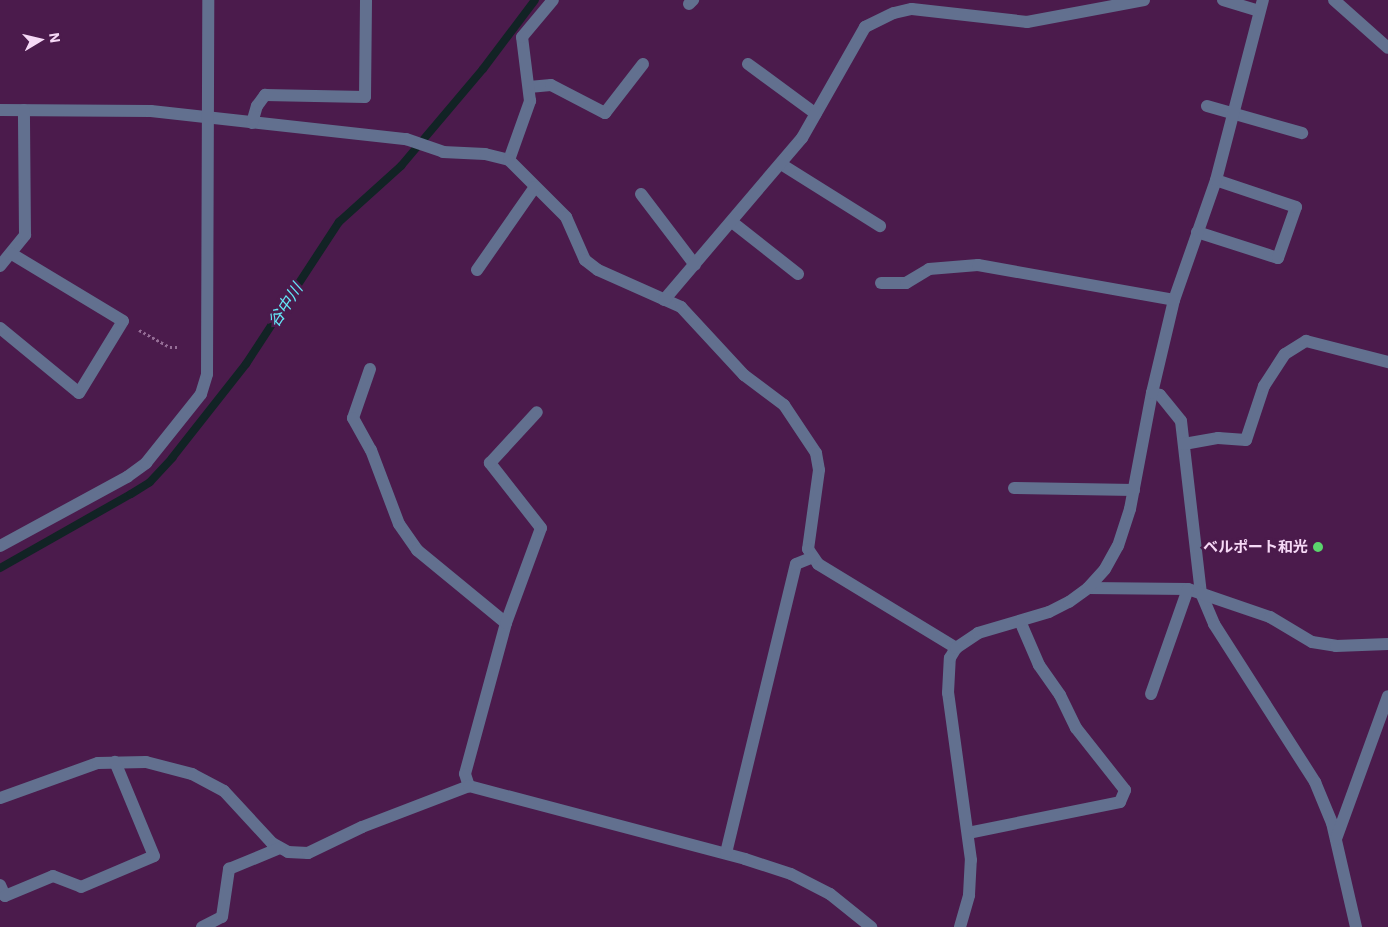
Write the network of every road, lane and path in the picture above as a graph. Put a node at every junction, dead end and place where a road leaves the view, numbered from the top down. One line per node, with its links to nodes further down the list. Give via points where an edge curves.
1 (208, 0): 17 (street)
2 (366, 0): 18 (street, via 365,98 265,95 257,106)
3 (553, 0): 11 (street, via 522,37)
4 (1144, 0): 15 (street, via 1026,22 912,9 894,13 865,27)
5 (1223, 0): 7 (street)
6 (1334, 0): 8 (street)
7 (1260, 5): 16 (street)
8 (1388, 48)
9 (643, 64): 11 (street, via 605,113 551,86)
10 (748, 64): 15 (street)
11 (529, 87): 20 (street, via 530,101)
12 (1207, 106): 16 (street)
13 (0, 110): 14 (street)
14 (24, 110): 17 (street, via 151,111); 28 (street, via 25,235)
15 (816, 114): 21 (street)
16 (1233, 114): 19 (street); 22 (street)
17 (207, 118): 18 (street); 46 (street, via 206,374 201,394 146,463 127,477)
18 (252, 123): 20 (street, via 406,139 443,152 485,154)
19 (1302, 133)
20 (509, 160): 23 (street)
21 (781, 164): 25 (street); 26 (street)
22 (1216, 180): 27 (street); 27 (street, via 1296,207 1278,258)
23 (536, 186): 31 (street); 34 (street, via 566,217 585,260 598,270)
24 (641, 194): 29 (street)
25 (732, 222): 29 (street); 32 (street)
26 (880, 226)
27 (1197, 232): 35 (street)
28 (12, 254): 30 (street); 36 (street)
29 (695, 265): 34 (street)
30 (0, 266)
31 (477, 270)
32 (798, 274)
33 (881, 284): 35 (street, via 906,283 929,269 978,265)
34 (664, 300): 47 (street, via 681,308 744,375 784,405 816,453 819,470 808,549)
35 (1174, 300): 41 (street)
36 (123, 321): 37 (street, via 79,393); 38 (path, via 170,347)
37 (0, 328)
38 (178, 347)
39 (1388, 362): 43 (street, via 1306,341 1286,354 1264,386 1246,440 1218,438)
40 (370, 369): 52 (street, via 353,418 371,450 399,524 417,550)
41 (1152, 392): 43 (street, via 1160,394 1181,421); 45 (street)
42 (537, 412): 52 (street, via 490,463 541,528)
43 (1184, 444): 50 (street)
44 (1014, 488): 45 (street)
45 (1134, 490): 48 (street, via 1118,546 1105,569)
46 (0, 546)
47 (813, 557): 54 (street, via 818,564); 63 (street, via 796,564)
48 (1088, 588): 49 (street); 51 (street, via 1049,612)
49 (1188, 589): 50 (street); 55 (street)
50 (1202, 593): 53 (street, via 1270,617 1312,642 1336,646); 61 (street, via 1214,624 1315,782)
51 (1020, 621): 54 (street, via 978,633); 60 (street, via 1039,665 1060,695 1076,728 1125,790 1120,802)
52 (506, 623): 58 (street, via 466,774)
53 (1388, 644)
54 (956, 648): 60 (street, via 946,675)
55 (1151, 694)
56 (1388, 696): 61 (street)
57 (115, 762): 59 (street, via 98,763); 62 (street, via 146,762 192,774 224,791 248,819); 64 (street, via 154,856 82,887 52,876 5,896)
58 (470, 786): 62 (street, via 362,827 308,853 288,852); 63 (street)
59 (0, 798)
60 (968, 833): 67 (street, via 971,860 969,895)
61 (1336, 839): 68 (street)
62 (280, 848): 65 (street, via 228,869 222,917)
63 (726, 854): 66 (street, via 791,874 830,894)
64 (0, 884)
65 (202, 927)
66 (871, 927)
67 (960, 927)
68 (1356, 927)

